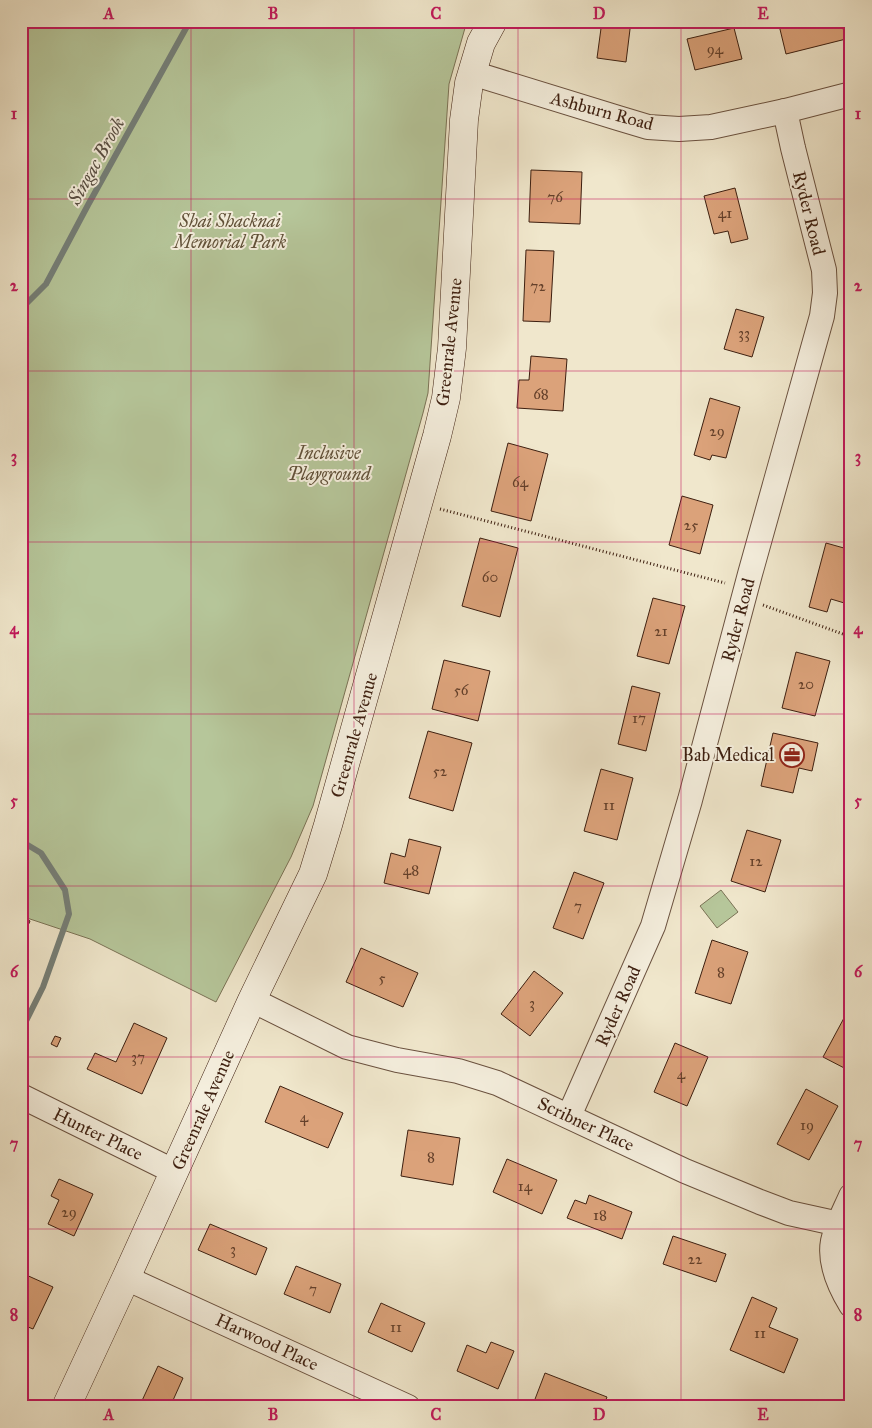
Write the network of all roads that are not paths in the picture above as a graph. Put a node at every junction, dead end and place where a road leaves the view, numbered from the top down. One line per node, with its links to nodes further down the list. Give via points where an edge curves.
1 (493, 21): 2 (street, Greenrale Avenue, via 481,43)
2 (472, 73): 4 (street, Ashburn Road, via 648,126 679,129 711,127); 5 (street, Greenrale Avenue, via 464,120 452,348 446,398 313,874)
3 (851, 94): 4 (street, Ashburn Road)
4 (785, 111): 7 (street, Ryder Road, via 824,270 822,316 653,926)
5 (252, 1000): 7 (street, Scribner Place, via 347,1047 397,1060 458,1070 497,1083); 8 (street, Greenrale Avenue)
6 (21, 1096): 8 (street, Hunter Place)
7 (569, 1116): 10 (street, Scribner Place, via 760,1202 789,1213)
8 (175, 1172): 11 (street, Greenrale Avenue)
9 (851, 1196): 10 (street)
10 (839, 1224): 12 (street, via 833,1241 833,1260 839,1282)
11 (126, 1278): 13 (street, Greenrale Avenue); 14 (street, Harwood Place)
12 (851, 1305)
13 (66, 1407)
14 (408, 1407)

